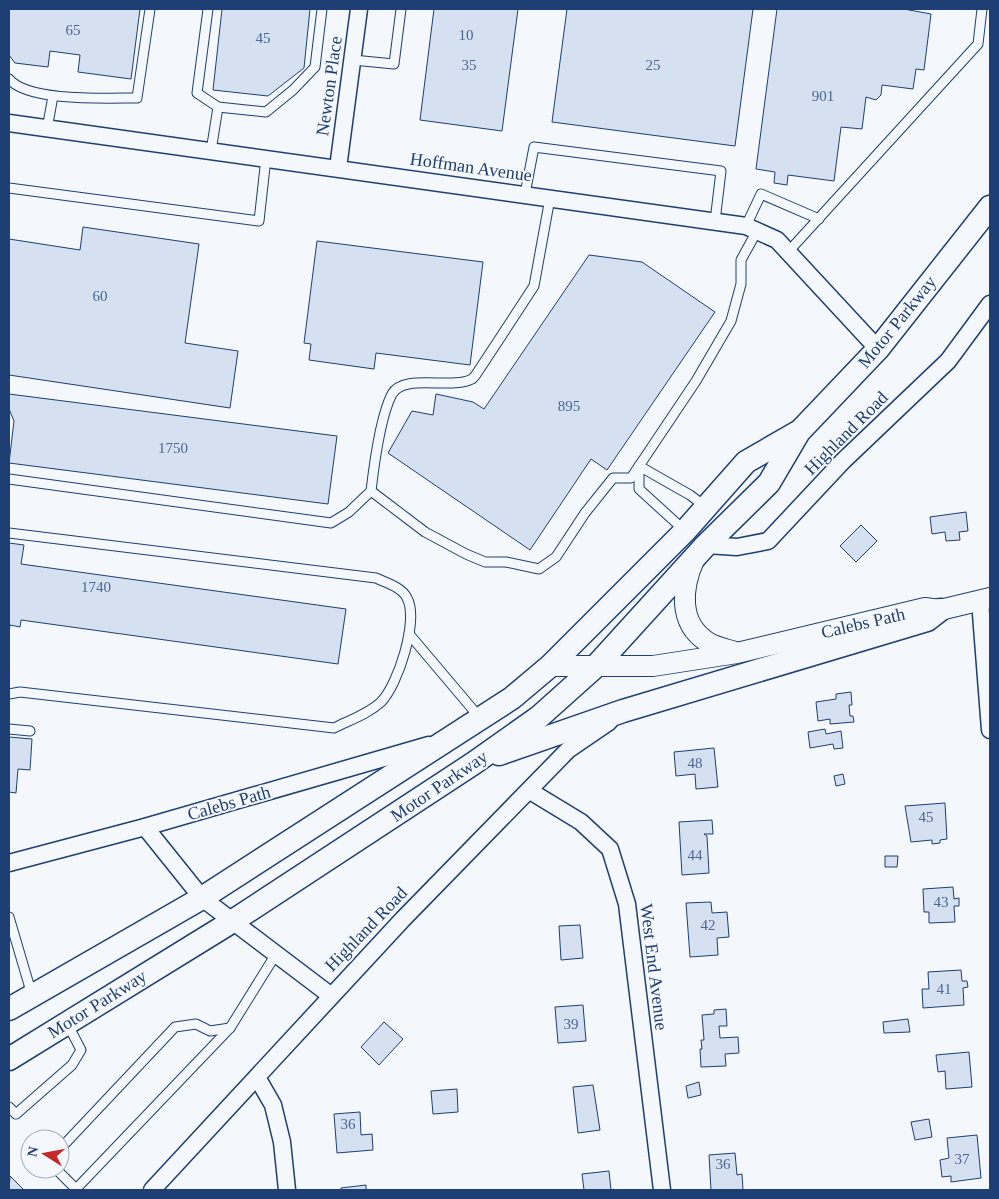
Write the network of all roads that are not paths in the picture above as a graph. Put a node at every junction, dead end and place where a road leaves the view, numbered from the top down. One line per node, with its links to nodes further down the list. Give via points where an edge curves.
1 (150, 9): 9 (lane, via 137,98)
2 (208, 9): 10 (lane, via 197,93)
3 (322, 9): 10 (lane, via 314,67 293,90 266,112)
4 (359, 9): 7 (street, Newton Place)
5 (401, 9): 7 (lane, via 394,64)
6 (982, 9): 20 (lane, via 978,44)
7 (353, 60): 15 (street, Newton Place)
8 (9, 79): 9 (lane, via 15,87)
9 (53, 96): 12 (lane)
10 (218, 107): 13 (lane)
11 (9, 123): 12 (street, Hoffman Avenue)
12 (46, 129): 13 (street, Hoffman Avenue)
13 (211, 151): 14 (street, Hoffman Avenue)
14 (266, 158): 15 (street, Hoffman Avenue); 16 (lane, via 259,220)
15 (338, 168): 17 (street, Hoffman Avenue)
16 (9, 188)
17 (525, 194): 18 (street, Hoffman Avenue); 21 (lane, via 534,147 721,171)
18 (550, 198): 21 (street, Hoffman Avenue); 29 (lane, via 534,286 473,378 460,383 405,384 392,393 374,465)
19 (990, 207): 25 (main road, Motor Parkway)
20 (818, 219): 22 (lane, via 761,194); 23 (lane)
21 (715, 221): 22 (street, Hoffman Avenue)
22 (752, 228): 23 (street, Hoffman Avenue, via 777,240); 27 (lane, via 741,260 741,284 731,321 696,381)
23 (788, 252): 25 (street, Hoffman Avenue)
24 (990, 304): 33 (street, Highland Road, via 948,361 843,461 768,542)
25 (878, 349): 26 (main road, Motor Parkway)
26 (798, 432): 30 (main road, Motor Parkway, via 746,462); 33 (main road, Motor Parkway, via 769,484)
27 (639, 466): 29 (lane, via 631,478 613,478 556,557 539,569 506,562 484,562 466,554 425,532); 30 (lane); 31 (lane, via 639,489)
28 (9, 479): 29 (lane, via 331,523)
29 (371, 491)
30 (706, 507): 31 (main road, Motor Parkway)
31 (684, 531): 38 (main road, Motor Parkway)
32 (9, 534): 36 (lane, via 376,578 394,585 407,596 411,610)
33 (701, 551): 37 (street, via 685,580 686,615 700,637 708,643); 39 (main road, Motor Parkway)
34 (985, 600): 35 (street, Calebs Path); 44 (street)
35 (940, 610): 37 (street, Calebs Path, via 925,608); 41 (main road, via 927,620)
36 (409, 634): 40 (lane, via 393,686 381,702 334,728 20,692); 42 (lane)
37 (737, 653): 39 (street, Calebs Path, via 653,666)
38 (550, 666): 39 (street, Calebs Path); 42 (main road, Motor Parkway, via 512,698)
39 (596, 666): 47 (main road, Motor Parkway, via 538,717)
40 (9, 694)
41 (623, 712): 47 (main road); 48 (street, Highland Road, via 568,750)
42 (480, 718): 46 (main road, Motor Parkway)
43 (9, 729): 45 (lane)
44 (990, 730)
45 (30, 731)
46 (448, 740): 49 (street, Calebs Path); 51 (main road, Motor Parkway)
47 (474, 763): 53 (main road, Motor Parkway)
48 (530, 791): 56 (street, Highland Road); 68 (street, West End Avenue, via 581,822 610,849 627,904)
49 (145, 827): 50 (street, Calebs Path); 51 (street)
50 (9, 864)
51 (202, 898): 53 (street); 55 (main road, Motor Parkway)
52 (9, 917): 55 (lane)
53 (233, 921): 54 (street); 58 (main road, Motor Parkway)
54 (276, 954): 56 (street); 59 (lane)
55 (32, 995): 57 (main road, Motor Parkway)
56 (330, 995): 61 (street, Highland Road)
57 (9, 1009)
58 (67, 1023): 60 (main road, Motor Parkway); 62 (lane, via 81,1050 72,1065 16,1114)
59 (230, 1028): 63 (lane, via 210,1031 196,1024 175,1026); 65 (lane)
60 (9, 1059)
61 (258, 1079): 66 (street, Highland Road); 67 (street, via 273,1105 282,1142)
62 (9, 1107)
63 (70, 1138)
64 (66, 1179): 65 (lane)
65 (75, 1189)
66 (152, 1190)
67 (287, 1190)
68 (662, 1190)

